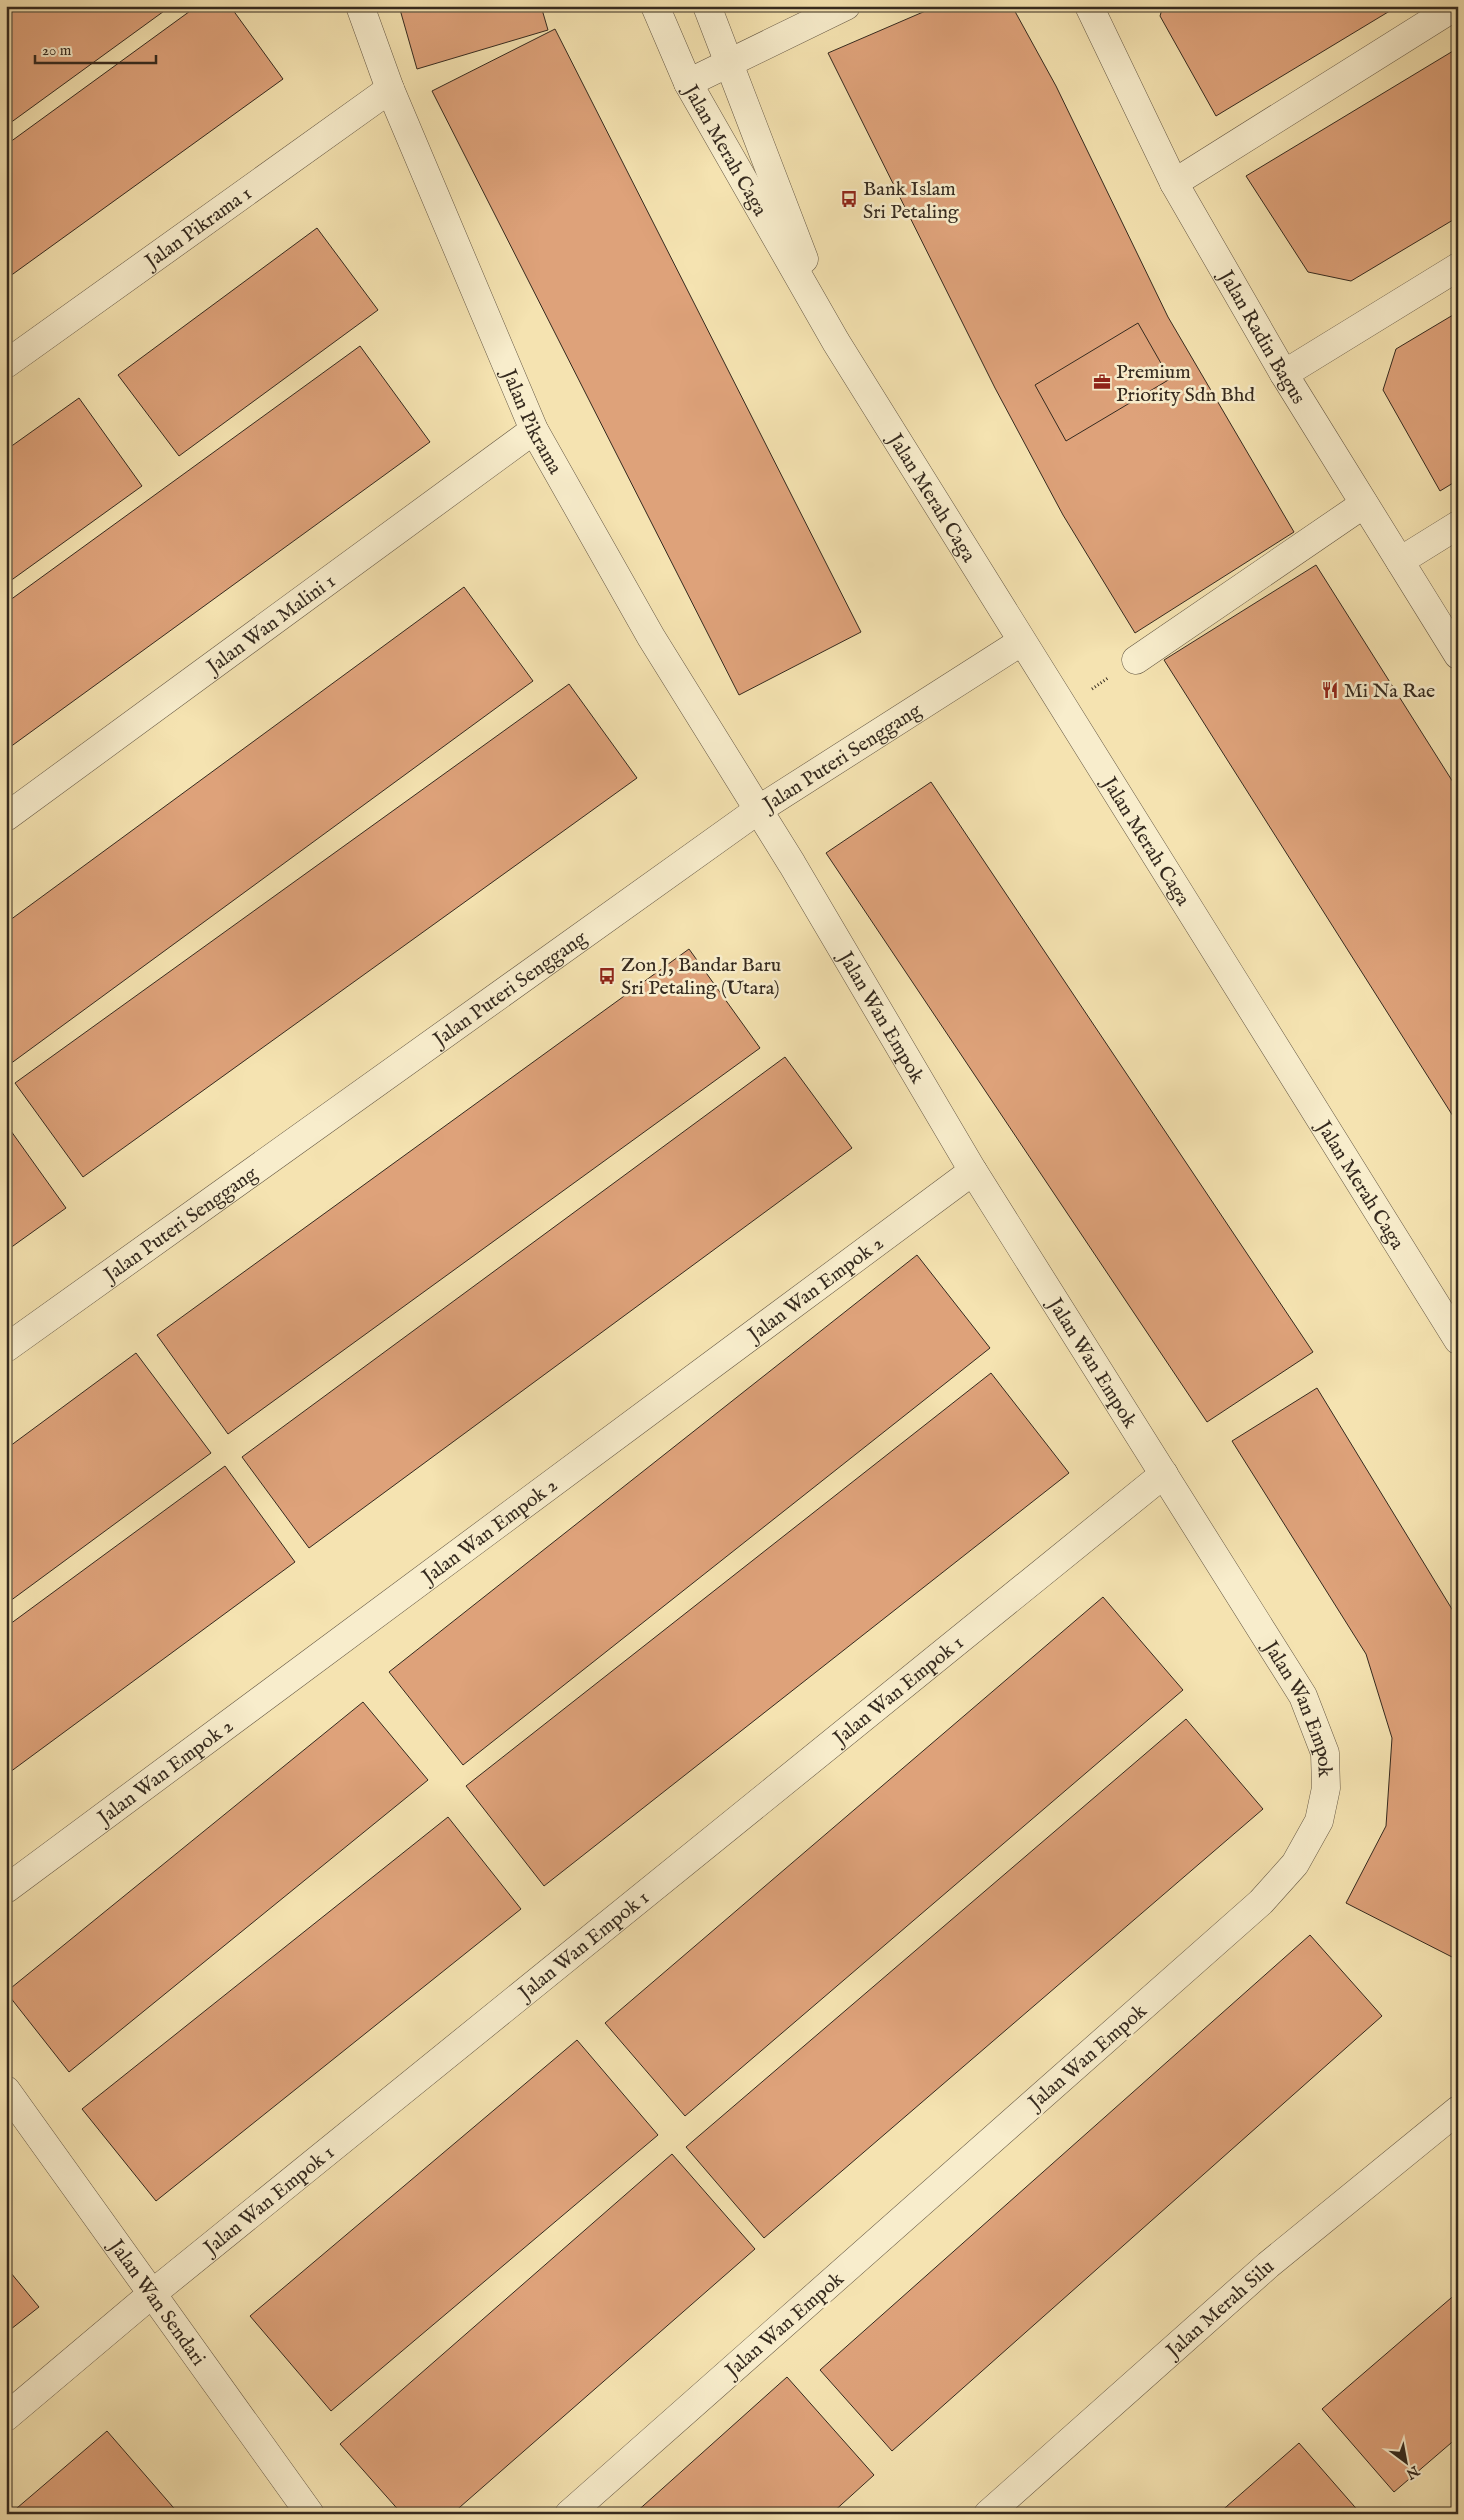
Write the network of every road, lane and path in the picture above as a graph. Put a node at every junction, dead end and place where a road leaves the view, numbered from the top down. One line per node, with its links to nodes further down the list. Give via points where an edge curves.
1 (360, 6): 9 (street, Jalan Pikrama)
2 (655, 6): 8 (street, Jalan Merah Caga)
3 (707, 6): 7 (street, Jalan Merah Caga)
4 (846, 6): 7 (street)
5 (1089, 6): 10 (street, Jalan Radin Bagus)
6 (1456, 6): 10 (street)
7 (729, 64): 8 (street); 12 (street, Jalan Merah Caga)
8 (688, 83): 12 (street, Jalan Merah Caga)
9 (390, 89): 13 (street, Jalan Pikrama 1); 15 (street, Jalan Pikrama)
10 (1174, 183): 14 (street, Jalan Radin Bagus)
11 (1458, 267): 14 (street)
12 (836, 342): 19 (street, Jalan Merah Caga)
13 (6, 364)
14 (1284, 374): 16 (street, Jalan Radin Bagus)
15 (534, 430): 22 (street, Jalan Pikrama, via 651,637); 23 (street, Jalan Wan Malini 1)
16 (1364, 504): 18 (street, Jalan Radin Bagus); 21 (street)
17 (1458, 525): 18 (street)
18 (1400, 561): 20 (street, Jalan Radin Bagus)
19 (1022, 642): 22 (street, Jalan Puteri Senggang); 25 (street, Jalan Merah Caga)
20 (1458, 655)
21 (1136, 660)
22 (758, 810): 24 (street, Jalan Wan Empok); 26 (street, Jalan Puteri Senggang)
23 (6, 817)
24 (973, 1171): 27 (street, Jalan Wan Empok); 28 (street, Jalan Wan Empok 2)
25 (1458, 1340)
26 (6, 1348)
27 (1164, 1474): 31 (street, Jalan Wan Empok 1); 34 (street, Jalan Wan Empok, via 1303,1696 1325,1753 1326,1788 1319,1821 1295,1864 1261,1902)
28 (6, 1889)
29 (6, 2090): 31 (street, Jalan Wan Sendari)
30 (1458, 2110): 35 (street, Jalan Merah Silu, via 1268,2265)
31 (153, 2293): 32 (street, Jalan Wan Empok 1); 33 (street, Jalan Wan Sendari)
32 (6, 2417)
33 (310, 2514)
34 (569, 2514)
35 (988, 2514)

